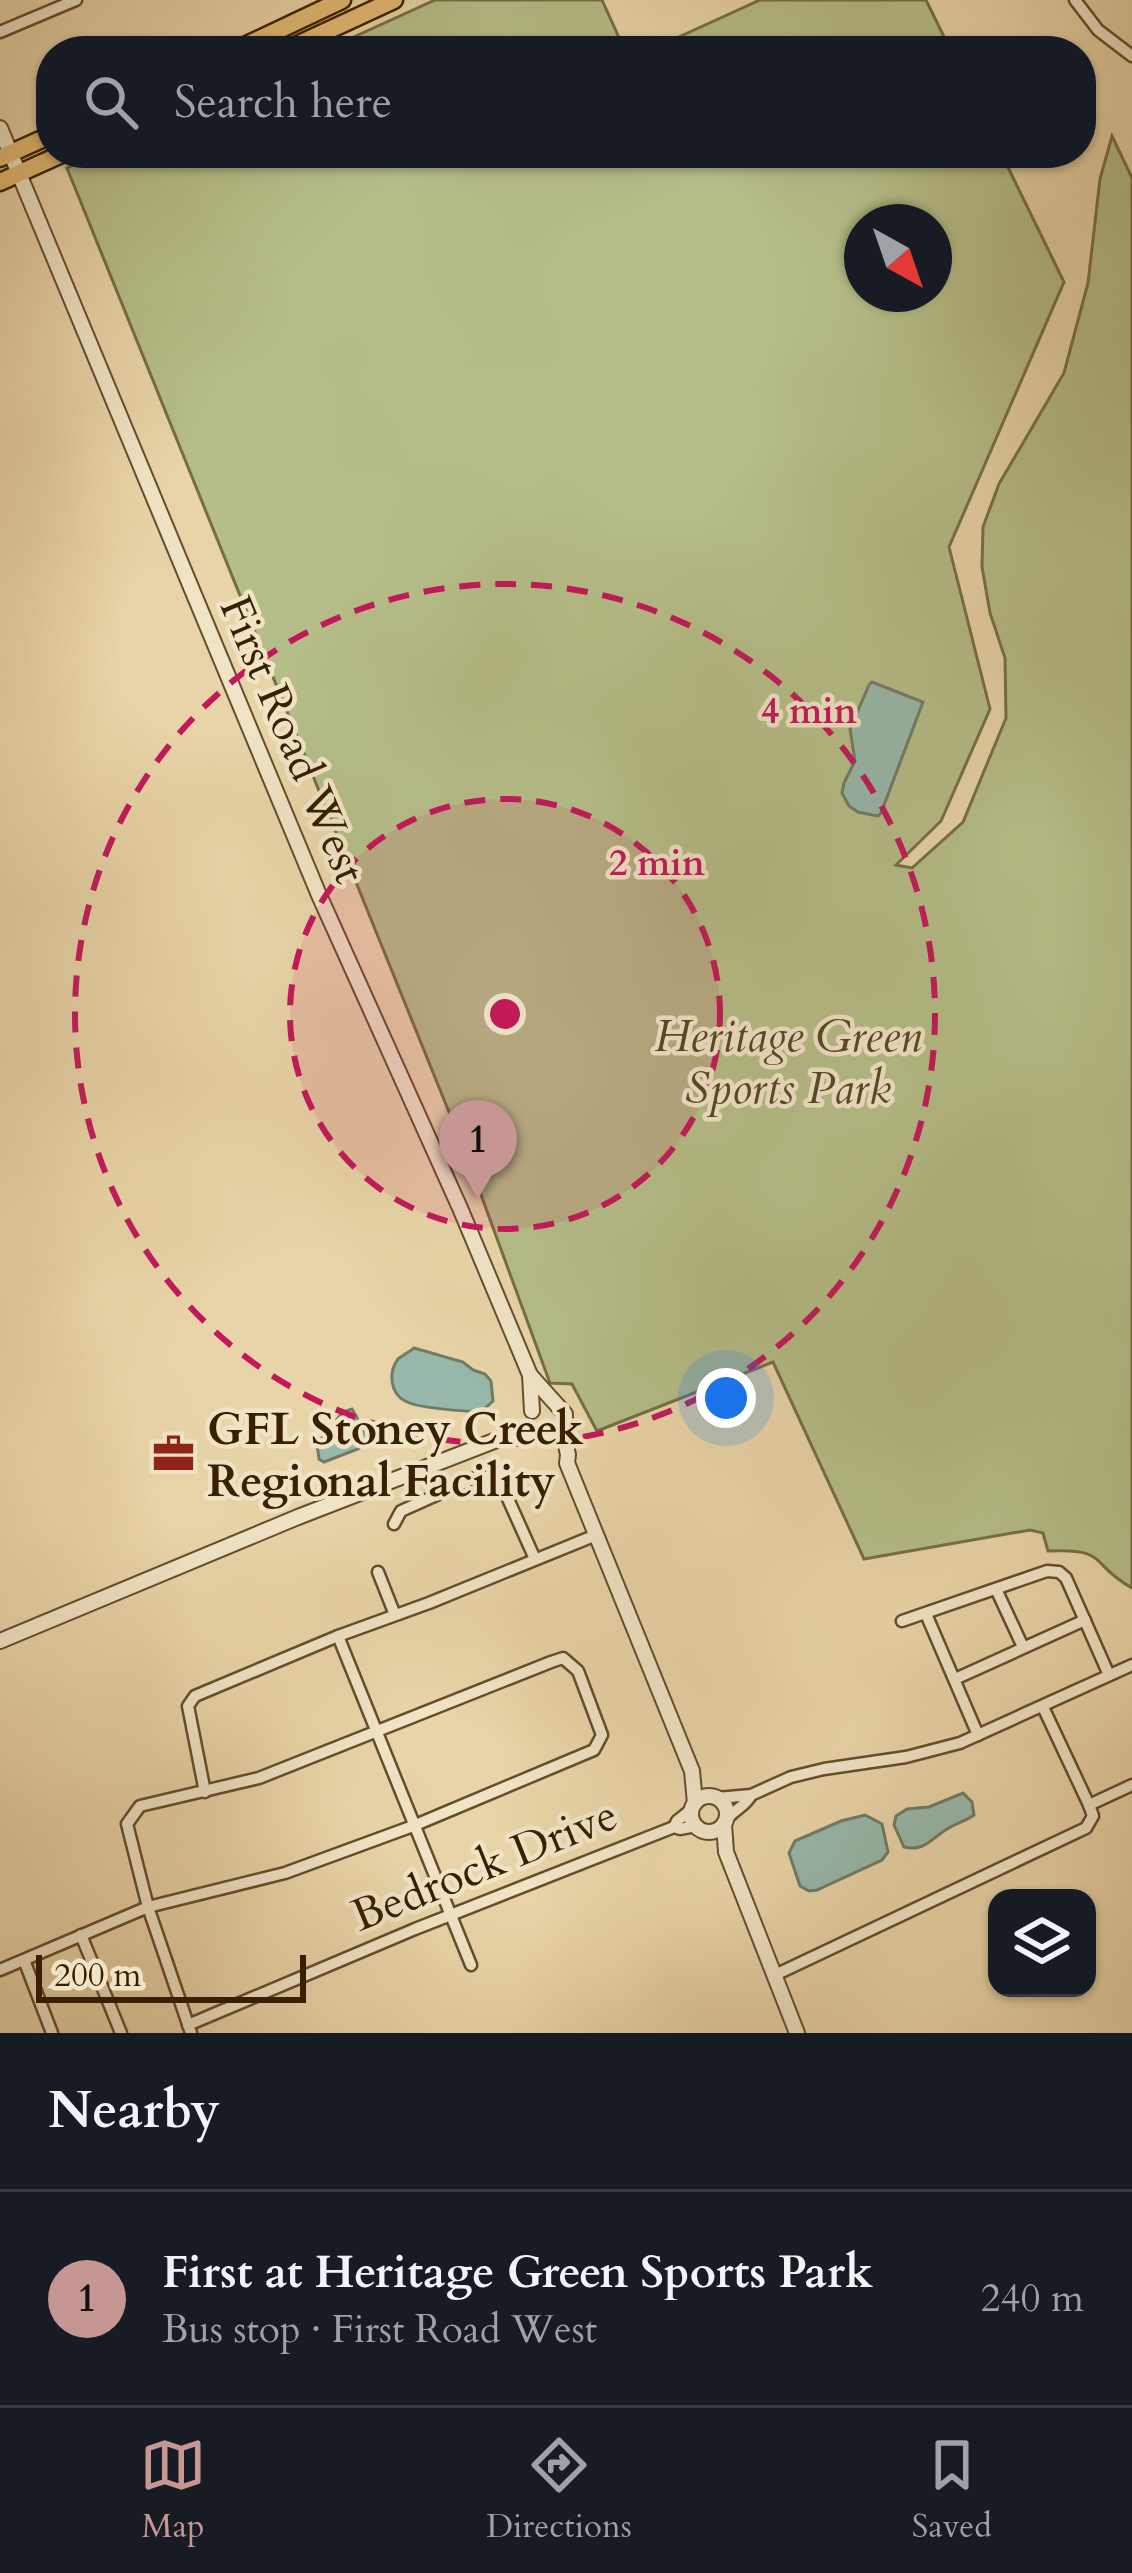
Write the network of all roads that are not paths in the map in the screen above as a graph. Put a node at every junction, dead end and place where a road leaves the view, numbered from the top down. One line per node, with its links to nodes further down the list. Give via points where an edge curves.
1 (73, 0): 5 (street)
2 (342, 0): 6 (main road)
3 (394, 0): 7 (main road)
4 (1076, 0): 8 (street)
5 (0, 32)
6 (266, 36)
7 (316, 36)
8 (1132, 56)
9 (0, 128): 11 (street, First Road West)
10 (36, 142): 11 (main road)
11 (6, 156): 13 (street, First Road West)
12 (36, 166): 13 (main road)
13 (20, 174): 14 (main road); 15 (street, First Road West, via 319,895)
14 (0, 182)
15 (530, 1375): 16 (street, First Road West); 17 (street, First Road West)
16 (555, 1402): 17 (street); 18 (street, via 565,1414)
17 (531, 1413): 19 (street); 20 (street)
18 (563, 1429): 19 (street); 21 (street)
19 (541, 1435): 20 (street); 21 (street)
20 (507, 1436): 32 (street)
21 (567, 1463): 23 (street)
22 (394, 1523): 24 (street, via 400,1511 490,1477 504,1490)
23 (596, 1535): 24 (street); 40 (street)
24 (535, 1559): 28 (street)
25 (378, 1572): 28 (street)
26 (996, 1589): 27 (street); 29 (street, via 1060,1572); 33 (street)
27 (926, 1614): 30 (street); 36 (street)
28 (395, 1615): 31 (street)
29 (1084, 1620): 33 (street); 35 (street)
30 (902, 1622)
31 (338, 1636): 38 (street); 42 (street, via 195,1696 188,1706)
32 (0, 1641)
33 (1023, 1647): 36 (street)
34 (1132, 1665): 35 (street)
35 (1109, 1676): 37 (street)
36 (955, 1679): 39 (street)
37 (1043, 1707): 39 (street); 45 (street)
38 (375, 1731): 42 (street); 48 (street); 48 (street, via 563,1658 578,1671 602,1735 594,1750)
39 (978, 1735): 43 (street, via 922,1754 791,1777)
40 (692, 1771): 44 (street); 46 (street)
41 (1132, 1785): 45 (street)
42 (205, 1792): 52 (street, via 140,1806 128,1824)
43 (751, 1795): 44 (street); 47 (street)
44 (714, 1797): 46 (street); 47 (street, via 726,1806)
45 (1089, 1805): 58 (street, via 1093,1816 1078,1834)
46 (693, 1806): 49 (street, Bedrock Drive); 50 (street)
47 (725, 1821): 50 (street); 51 (street)
48 (413, 1826): 52 (street, via 285,1873); 53 (street)
49 (674, 1827): 50 (street, Bedrock Drive); 53 (street, Bedrock Drive)
50 (702, 1829): 51 (street)
51 (726, 1852): 58 (street)
52 (148, 1907): 54 (street); 59 (street)
53 (451, 1915): 56 (street); 59 (street, Bedrock Drive)
54 (81, 1935): 55 (street); 61 (street)
55 (24, 1960): 57 (street); 60 (street)
56 (471, 1965)
57 (0, 1970)
58 (775, 1975): 62 (street)
59 (189, 2029)
60 (52, 2033)
61 (121, 2033)
62 (797, 2033)

